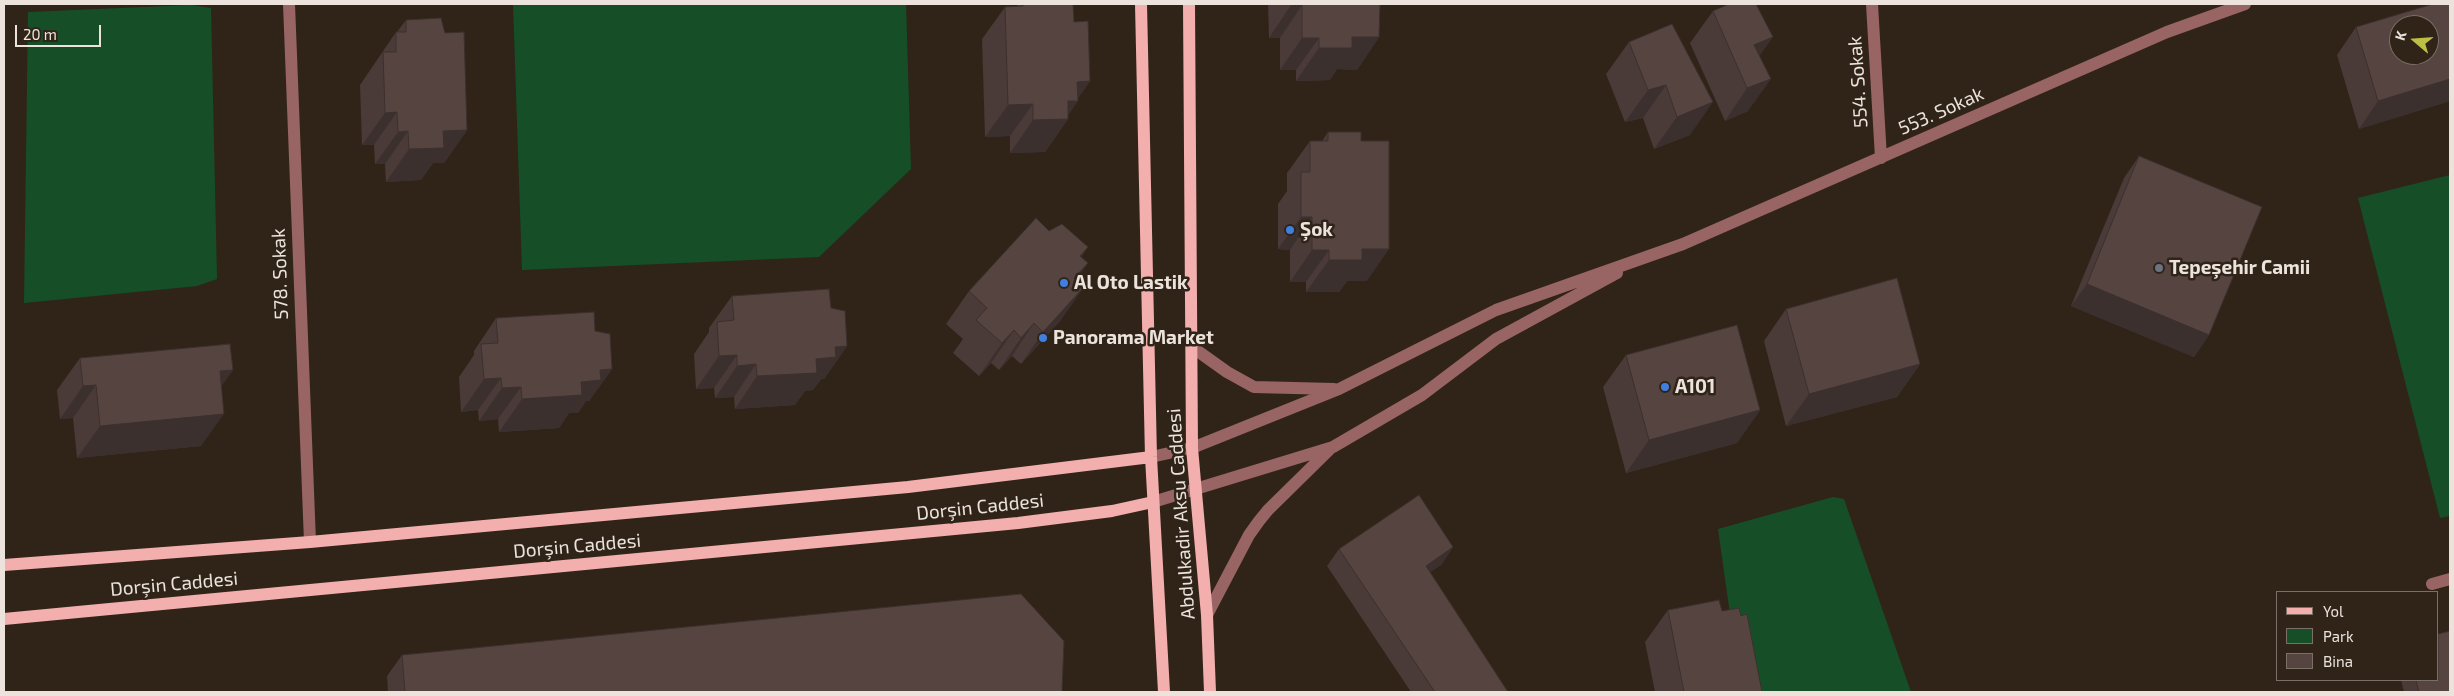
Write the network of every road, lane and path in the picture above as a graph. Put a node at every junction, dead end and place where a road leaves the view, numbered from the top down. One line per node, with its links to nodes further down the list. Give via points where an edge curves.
1 (289, 4): 15 (street, 578. Sokak)
2 (1141, 4): 12 (main road, Abdulkadir Aksu Caddesi)
3 (1189, 4): 8 (main road, Abdulkadir Aksu Caddesi)
4 (1872, 4): 6 (street, 554. Sokak)
5 (2245, 4): 6 (street, 553. Sokak, via 2167,32)
6 (1881, 158): 7 (street, 553. Sokak, via 1683,244)
7 (1652, 254): 9 (street, via 1496,310); 10 (street, via 1496,339 1422,395)
8 (1192, 347): 9 (street, via 1254,387); 11 (main road, Abdulkadir Aksu Caddesi)
9 (1339, 389): 11 (street)
10 (1333, 446): 13 (street); 19 (street, via 1263,516 1249,535)
11 (1192, 448): 12 (street); 13 (main road, Abdulkadir Aksu Caddesi)
12 (1151, 457): 14 (main road, Abdulkadir Aksu Caddesi); 15 (main road, Dorşin Caddesi, via 908,487)
13 (1197, 489): 14 (street); 19 (main road, Abdulkadir Aksu Caddesi)
14 (1153, 502): 20 (main road, Dorşin Caddesi, via 1112,511 1008,524); 21 (main road, Abdulkadir Aksu Caddesi)
15 (310, 542): 16 (main road, Dorşin Caddesi)
16 (4, 565)
17 (2450, 580): 18 (street)
18 (2432, 584)
19 (1207, 615): 22 (main road, Abdulkadir Aksu Caddesi)
20 (4, 619)
21 (1164, 692)
22 (1210, 692)

